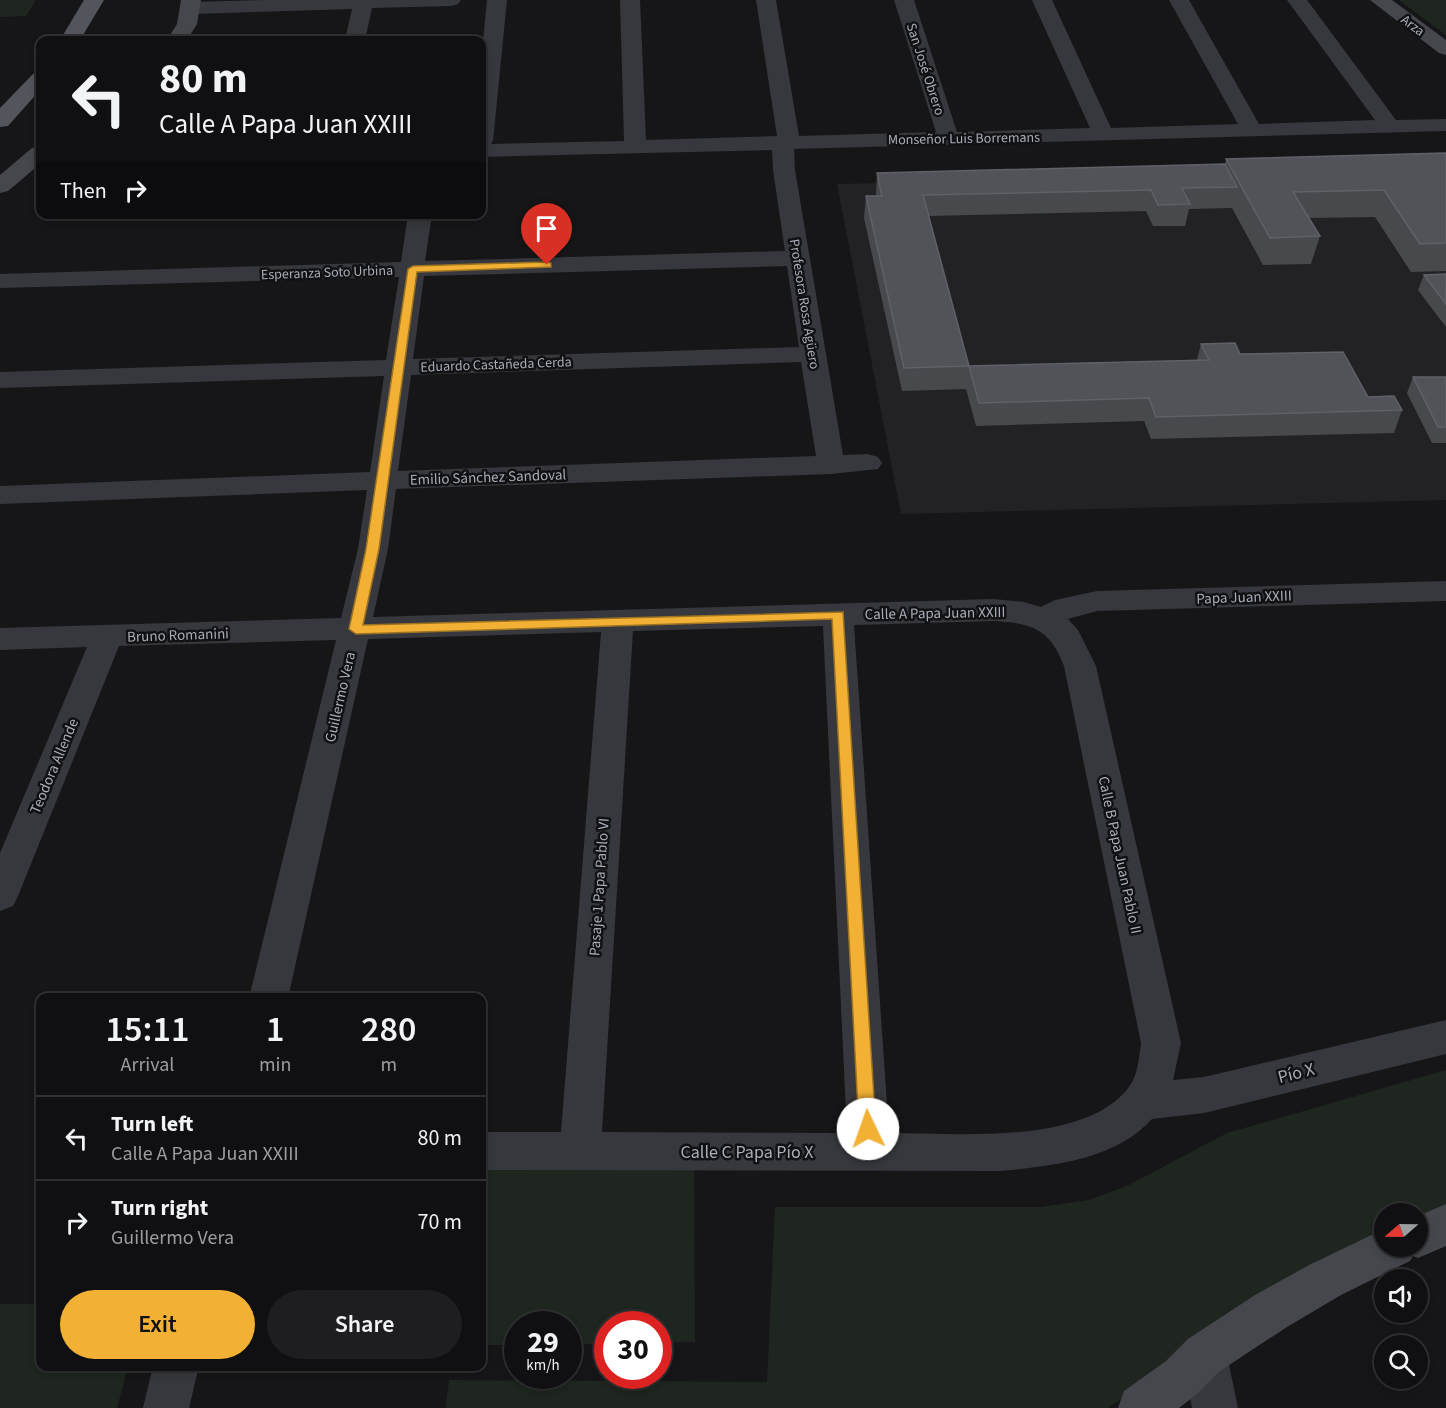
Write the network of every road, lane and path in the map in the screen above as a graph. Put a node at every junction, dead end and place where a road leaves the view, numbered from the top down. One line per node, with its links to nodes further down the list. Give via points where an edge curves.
1 (451, 0): 10 (street)
2 (497, 0): 18 (street)
3 (630, 0): 26 (street)
4 (766, 0): 25 (street, Profesora Rosa Agüero, via 788,137)
5 (904, 0): 24 (street, San José Obrero)
6 (1042, 0): 23 (street)
7 (1179, 0): 22 (street)
8 (1296, 0): 21 (street)
9 (1380, 0): 16 (street, Arza)
10 (363, 3): 11 (street); 15 (street)
11 (191, 4): 14 (street)
12 (89, 5): 13 (main road)
13 (72, 36)
14 (180, 36)
15 (356, 36)
16 (1446, 49)
17 (36, 82): 19 (main road)
18 (486, 103)
19 (0, 121)
20 (1446, 125): 21 (street, Monseñor Luis Borremans)
21 (1390, 126): 22 (street, Monseñor Luis Borremans)
22 (1252, 130): 23 (street, Monseñor Luis Borremans)
23 (1103, 134): 24 (street, Monseñor Luis Borremans)
24 (947, 138): 25 (street, Monseñor Luis Borremans)
25 (783, 143): 26 (street, Monseñor Luis Borremans); 31 (street, Profesora Rosa Agüero)
26 (634, 147): 27 (street, Monseñor Luis Borremans)
27 (486, 151)
28 (36, 159): 29 (street)
29 (0, 186)
30 (419, 219): 32 (street, Guillermo Vera)
31 (798, 258): 32 (street, Esperanza Soto Urbina); 34 (street, Profesora Rosa Agüero)
32 (413, 269): 33 (street, Esperanza Soto Urbina); 35 (street, Guillermo Vera)
33 (0, 281)
34 (813, 354): 35 (street, Eduardo Castañeda Cerda); 38 (street, Profesora Rosa Agüero)
35 (398, 367): 36 (street, Eduardo Castañeda Cerda); 39 (street, Guillermo Vera)
36 (0, 380)
37 (868, 464): 38 (street, Emilio Sánchez Sandoval)
38 (831, 465): 39 (street, Emilio Sánchez Sandoval)
39 (382, 481): 40 (street, Emilio Sánchez Sandoval); 45 (street, Guillermo Vera)
40 (0, 495)
41 (1446, 591): 43 (street, Papa Juan XXIII, via 1097,602 1066,607)
42 (838, 615): 43 (street, Calle A Papa Juan XXIII, via 994,610); 44 (street, Calle A Papa Juan XXIII); 54 (street)
43 (1045, 618): 51 (street, Calle B Papa Juan Pablo II, via 1069,640 1080,666 1161,1043 1157,1076)
44 (618, 621): 45 (street, Calle A Papa Juan XXIII); 53 (street, Pasaje 1 Papa Pablo VI)
45 (356, 629): 46 (street, Bruno Romanini); 49 (street, Guillermo Vera)
46 (107, 637): 47 (street, Bruno Romanini); 48 (street, Teodora Allende)
47 (0, 639)
48 (0, 896)
49 (269, 993)
50 (1446, 1037): 51 (street, Pío X, via 1204,1095)
51 (1144, 1102): 54 (street, Calle C Papa Pío X, via 1106,1131 1046,1148)
52 (486, 1151): 53 (street, Calle C Papa Pío X)
53 (580, 1152): 54 (street, Calle C Papa Pío X)
54 (869, 1152)
55 (1446, 1224): 56 (street)
56 (1428, 1232)
57 (1374, 1256): 58 (street, via 1325,1280)
58 (1204, 1355): 61 (street); 62 (street)
59 (176, 1371): 60 (street)
60 (166, 1408)
61 (1141, 1408)
62 (1215, 1408)

